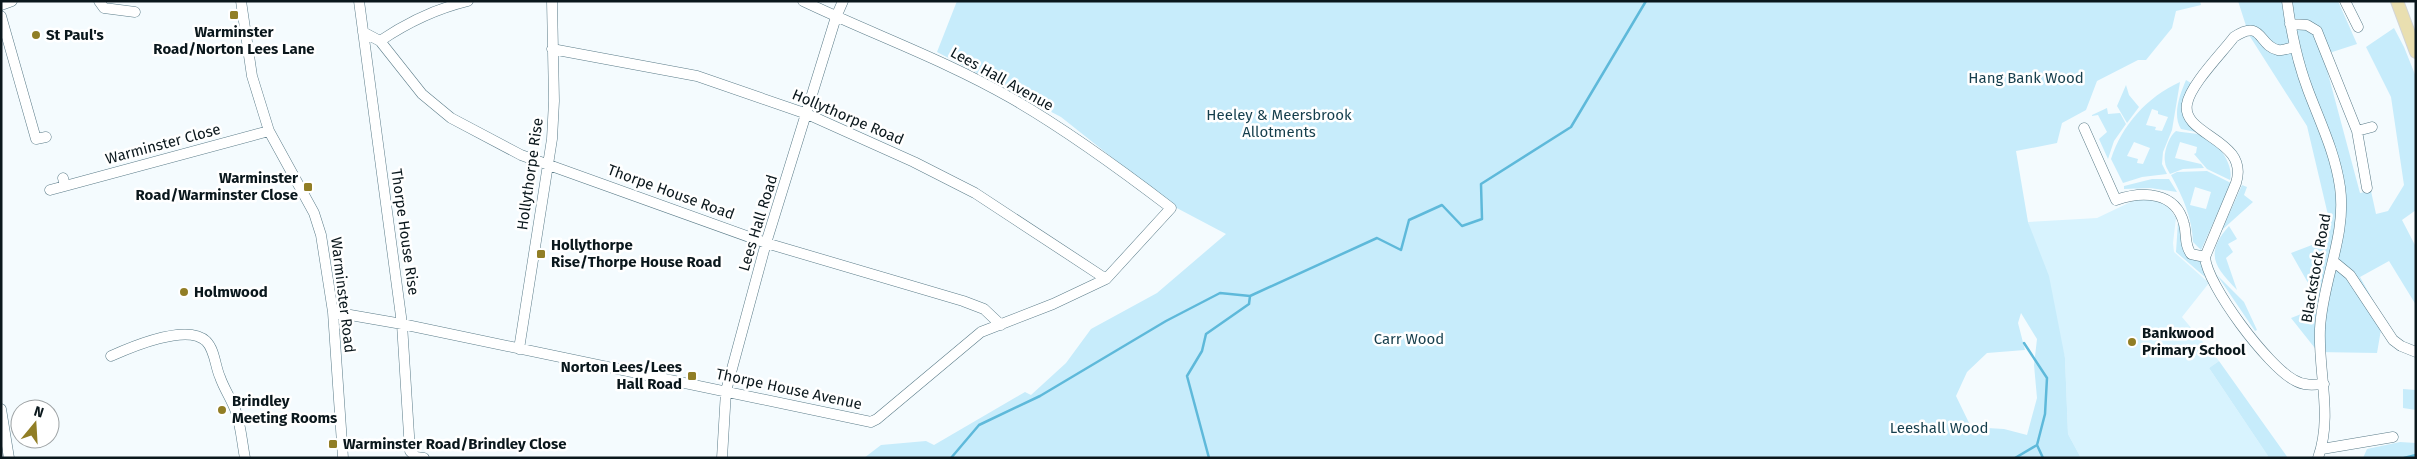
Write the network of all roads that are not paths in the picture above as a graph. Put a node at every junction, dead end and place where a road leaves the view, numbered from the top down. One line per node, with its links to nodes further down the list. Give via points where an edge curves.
1 (12, 1): 12 (street)
2 (98, 1): 13 (street, via 104,8)
3 (241, 1): 28 (street, Warminster Road, via 252,76)
4 (359, 1): 18 (street, Thorpe House Rise)
5 (468, 1): 20 (street, via 408,22)
6 (552, 1): 22 (street, Hollythorpe Rise)
7 (803, 1): 15 (street, Lees Hall Avenue)
8 (843, 1): 15 (street, Lees Hall Road)
9 (2287, 1): 16 (street, Blackstock Road)
10 (2346, 1): 17 (street)
11 (2397, 1): 19 (main road)
12 (1, 5)
13 (135, 12)
14 (1, 16): 29 (street, via 36,139)
15 (836, 17): 24 (street, Lees Hall Road); 33 (street, Lees Hall Avenue, via 929,57 1011,98 1103,156)
16 (2290, 24): 21 (street, Blackstock Road); 27 (street, via 2307,25 2317,31)
17 (2358, 27)
18 (363, 32): 20 (street, Thorpe House Road); 39 (street, Thorpe House Rise)
19 (2413, 38): 23 (main road)
20 (380, 41): 30 (street, Thorpe House Road, via 422,94 451,118 521,155)
21 (2294, 47): 35 (street, via 2280,51 2254,31 2240,34 2203,77 2186,105 2189,115 2231,152 2239,174); 36 (street, Blackstock Road, via 2330,144 2340,187 2339,237)
22 (552, 49): 24 (street, Hollythorpe Road, via 697,76); 30 (street, Hollythorpe Rise, via 554,101)
23 (2416, 52)
24 (807, 114): 34 (street, Lees Hall Road); 37 (street, Hollythorpe Road, via 975,193)
25 (2372, 127): 27 (street)
26 (2084, 128): 35 (street, via 2116,200 2144,194 2168,199 2181,214 2187,248 2191,254)
27 (2357, 130): 31 (street)
28 (269, 131): 32 (street, Warminster Close, via 64,182); 38 (street, Warminster Road, via 316,220 325,254)
29 (46, 136)
30 (547, 163): 34 (street, Thorpe House Road); 41 (street, Hollythorpe Rise)
31 (2367, 188)
32 (50, 190)
33 (1171, 208): 37 (street, Thorpe House Avenue)
34 (766, 243): 40 (street, Thorpe House Road, via 963,301 984,310); 45 (street, Lees Hall Road)
35 (2205, 257): 44 (street, via 2215,287 2249,335 2279,368 2300,383 2310,386)
36 (2333, 261): 42 (street, via 2350,275 2393,340); 44 (street, Blackstock Road, via 2320,328)
37 (1106, 279): 40 (street, Thorpe House Avenue)
38 (333, 312): 39 (street, Thorpe House Avenue); 51 (street, Warminster Road)
39 (402, 324): 41 (street, Thorpe House Avenue); 52 (street, Thorpe House Rise, via 410,451 416,457)
40 (1001, 325): 45 (street, Thorpe House Avenue, via 981,332 871,422)
41 (519, 349): 45 (street, Thorpe House Avenue)
42 (2416, 352)
43 (110, 356): 50 (street, via 145,341 169,336 195,336 205,340 236,412)
44 (2324, 384): 48 (street, Blackstock Road, via 2325,420)
45 (726, 391): 53 (street, Lees Hall Road)
46 (1, 409): 49 (street)
47 (2393, 437): 48 (street)
48 (2320, 453)
49 (9, 458)
50 (245, 458)
51 (343, 458)
52 (424, 458)
53 (722, 458)

